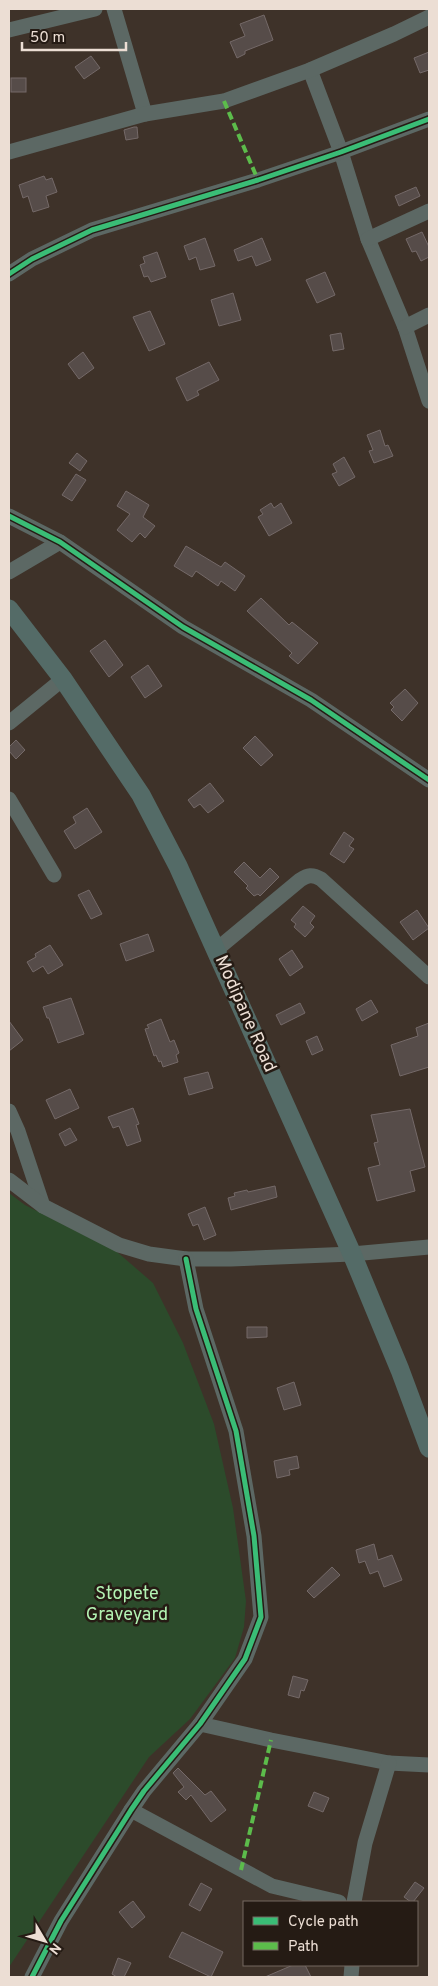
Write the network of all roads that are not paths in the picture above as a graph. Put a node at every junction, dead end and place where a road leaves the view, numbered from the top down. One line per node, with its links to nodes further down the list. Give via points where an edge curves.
1 (95, 9): 4 (street)
2 (114, 9): 6 (street)
3 (429, 18): 5 (street)
4 (9, 30)
5 (310, 70): 6 (street, via 224,101); 9 (street)
6 (145, 114): 8 (street)
7 (429, 119): 9 (street)
8 (9, 152)
9 (341, 152): 11 (street); 12 (street, via 92,230)
10 (429, 211): 11 (street)
11 (368, 239): 14 (street)
12 (9, 274)
13 (429, 315): 14 (street)
14 (405, 327): 15 (street)
15 (429, 402)
16 (9, 516): 17 (street)
17 (60, 542): 18 (street); 22 (street, via 165,615 304,696)
18 (9, 572)
19 (10, 612): 20 (main road, Modipane Road)
20 (63, 679): 21 (street); 25 (main road, Modipane Road, via 141,795)
21 (9, 723)
22 (429, 780)
23 (9, 799): 24 (street)
24 (54, 875)
25 (216, 950): 26 (street, via 300,880 314,875); 31 (main road, Modipane Road)
26 (429, 977)
27 (9, 1111): 29 (street)
28 (9, 1180): 29 (street)
29 (43, 1206): 32 (street, via 118,1245 149,1254)
30 (429, 1247): 31 (street)
31 (352, 1254): 32 (street); 33 (main road, Modipane Road)
32 (186, 1259): 34 (street, via 196,1310 236,1431 254,1536 261,1617 245,1659)
33 (429, 1448)
34 (200, 1724): 35 (street); 37 (street)
35 (389, 1763): 36 (street); 39 (street, via 365,1843)
36 (429, 1765)
37 (131, 1810): 38 (street, via 272,1886); 40 (street, via 61,1921)
38 (335, 1901)
39 (354, 1901)
40 (32, 1977)

